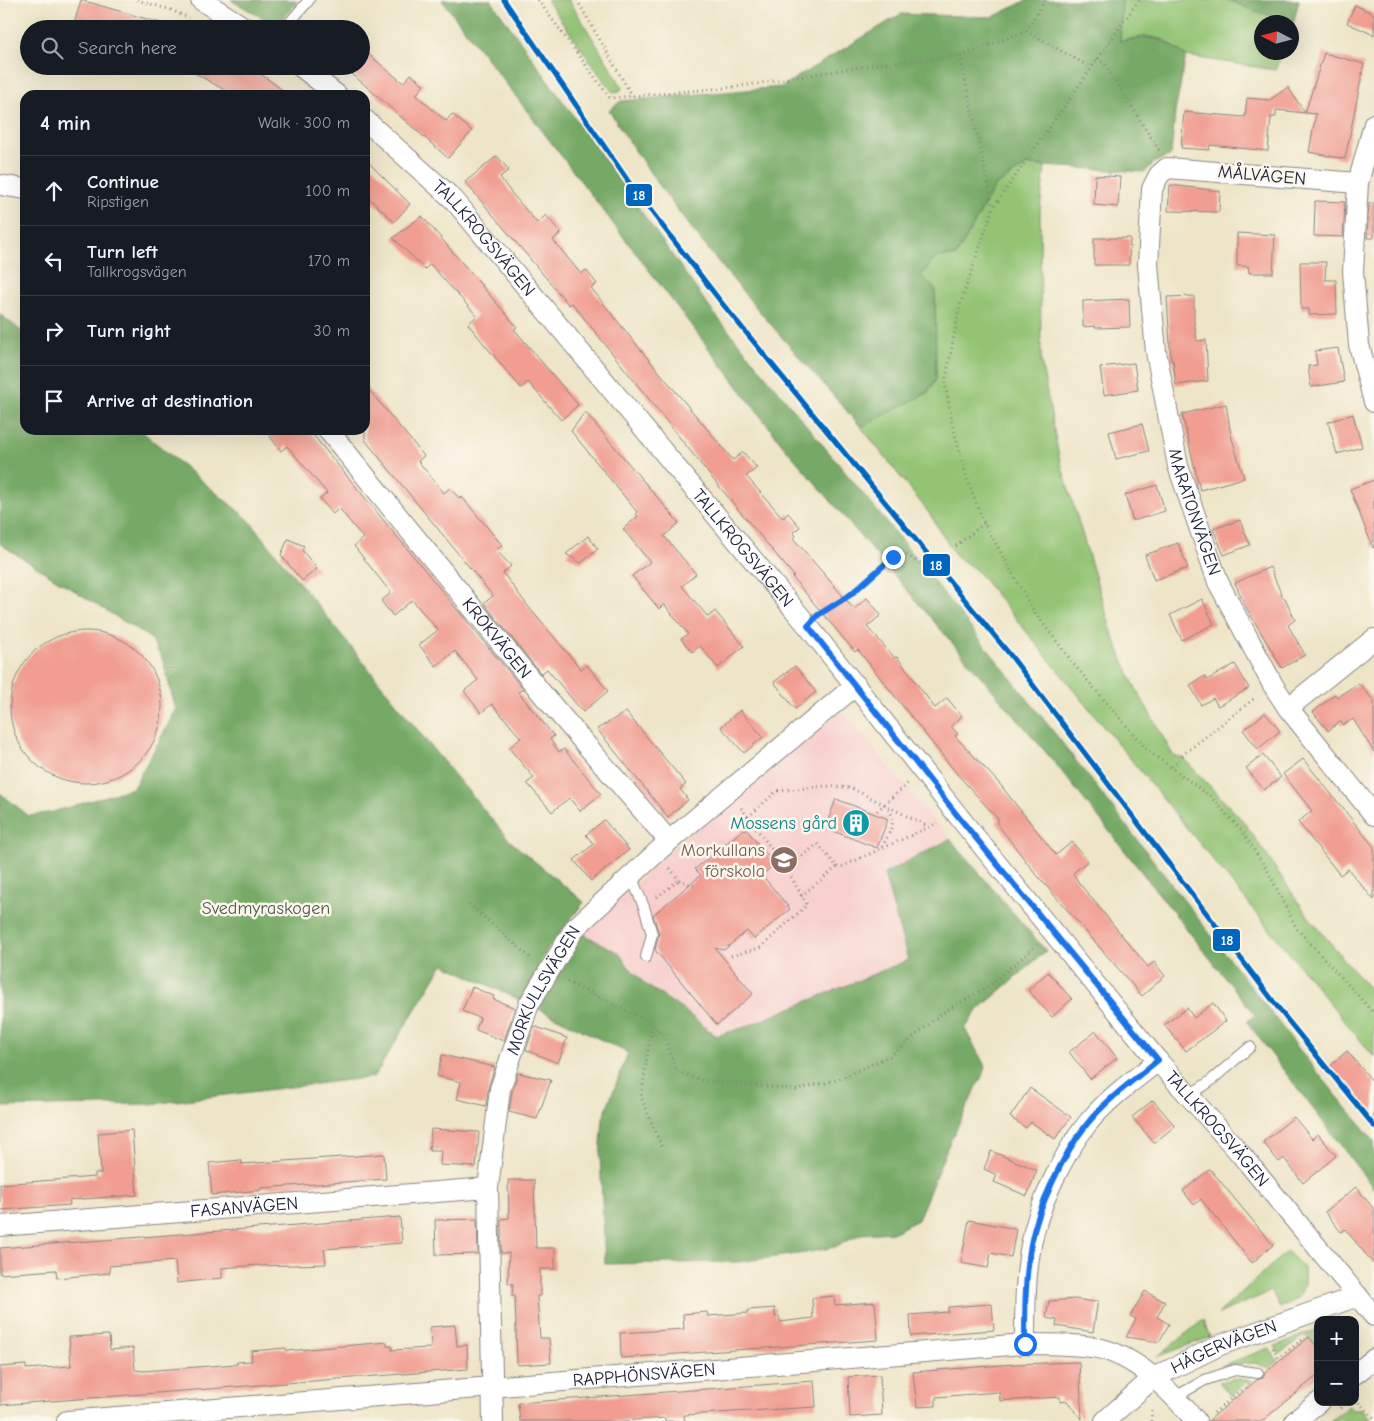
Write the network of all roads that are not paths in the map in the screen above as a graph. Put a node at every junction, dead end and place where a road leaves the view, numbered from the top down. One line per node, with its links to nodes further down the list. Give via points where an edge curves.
1 (201, 0): 3 (street)
2 (309, 0): 4 (lane)
3 (233, 20)
4 (292, 20)
5 (311, 75): 6 (street)
6 (331, 90)
7 (370, 124): 16 (street, TALLKROGSVÄGEN, via 454,200)
8 (1374, 124): 10 (street)
9 (1163, 159): 10 (street, MÅLVÄGEN); 17 (street, MARATONVÄGEN, via 1152,189 1148,265 1156,352 1178,466 1218,582)
10 (1358, 183): 13 (street, via 1352,271 1359,345)
11 (0, 185): 12 (street)
12 (20, 188)
13 (1374, 402)
14 (332, 435): 19 (street, KROKVÄGEN)
15 (1374, 639): 17 (street)
16 (856, 686): 19 (street, MORKULLSVÄGEN); 23 (street, TALLKROGSVÄGEN)
17 (1288, 708): 18 (street, MARATONVÄGEN)
18 (1374, 815)
19 (663, 847): 20 (street, MORKULLSVÄGEN)
20 (631, 876): 21 (lane, via 652,934); 25 (street, MORKULLSVÄGEN, via 576,928 529,1004 500,1089)
21 (646, 957)
22 (1250, 1047): 24 (lane)
23 (1158, 1060): 24 (street, TALLKROGSVÄGEN); 29 (street, via 1112,1098 1087,1124 1044,1202 1031,1243)
24 (1188, 1096): 27 (street, TALLKROGSVÄGEN, via 1239,1152)
25 (488, 1188): 26 (street, FASANVÄGEN); 34 (street, MORKULLSVÄGEN)
26 (0, 1226)
27 (1358, 1296): 28 (street, TALLKROGSVÄGEN); 33 (street, HÄGERVÄGEN, via 1220,1345)
28 (1374, 1316)
29 (1025, 1344): 33 (street, RAPPHÖNSVÄGEN, via 1064,1344 1100,1349 1128,1360); 34 (street, RAPPHÖNSVÄGEN)
30 (1374, 1360): 31 (street)
31 (1359, 1371)
32 (1258, 1373): 35 (lane, via 1235,1370 1205,1380)
33 (1152, 1378): 35 (street, RAPPHÖNSVÄGEN); 40 (street, HÄGERVÄGEN)
34 (492, 1386): 38 (street, RAPPHÖNSVÄGEN); 39 (street, MORKULLSVÄGEN)
35 (1175, 1397): 37 (street, RAPPHÖNSVÄGEN)
36 (1314, 1406): 41 (street)
37 (1204, 1418)
38 (67, 1421)
39 (493, 1421)
40 (1105, 1421)
41 (1295, 1421)

